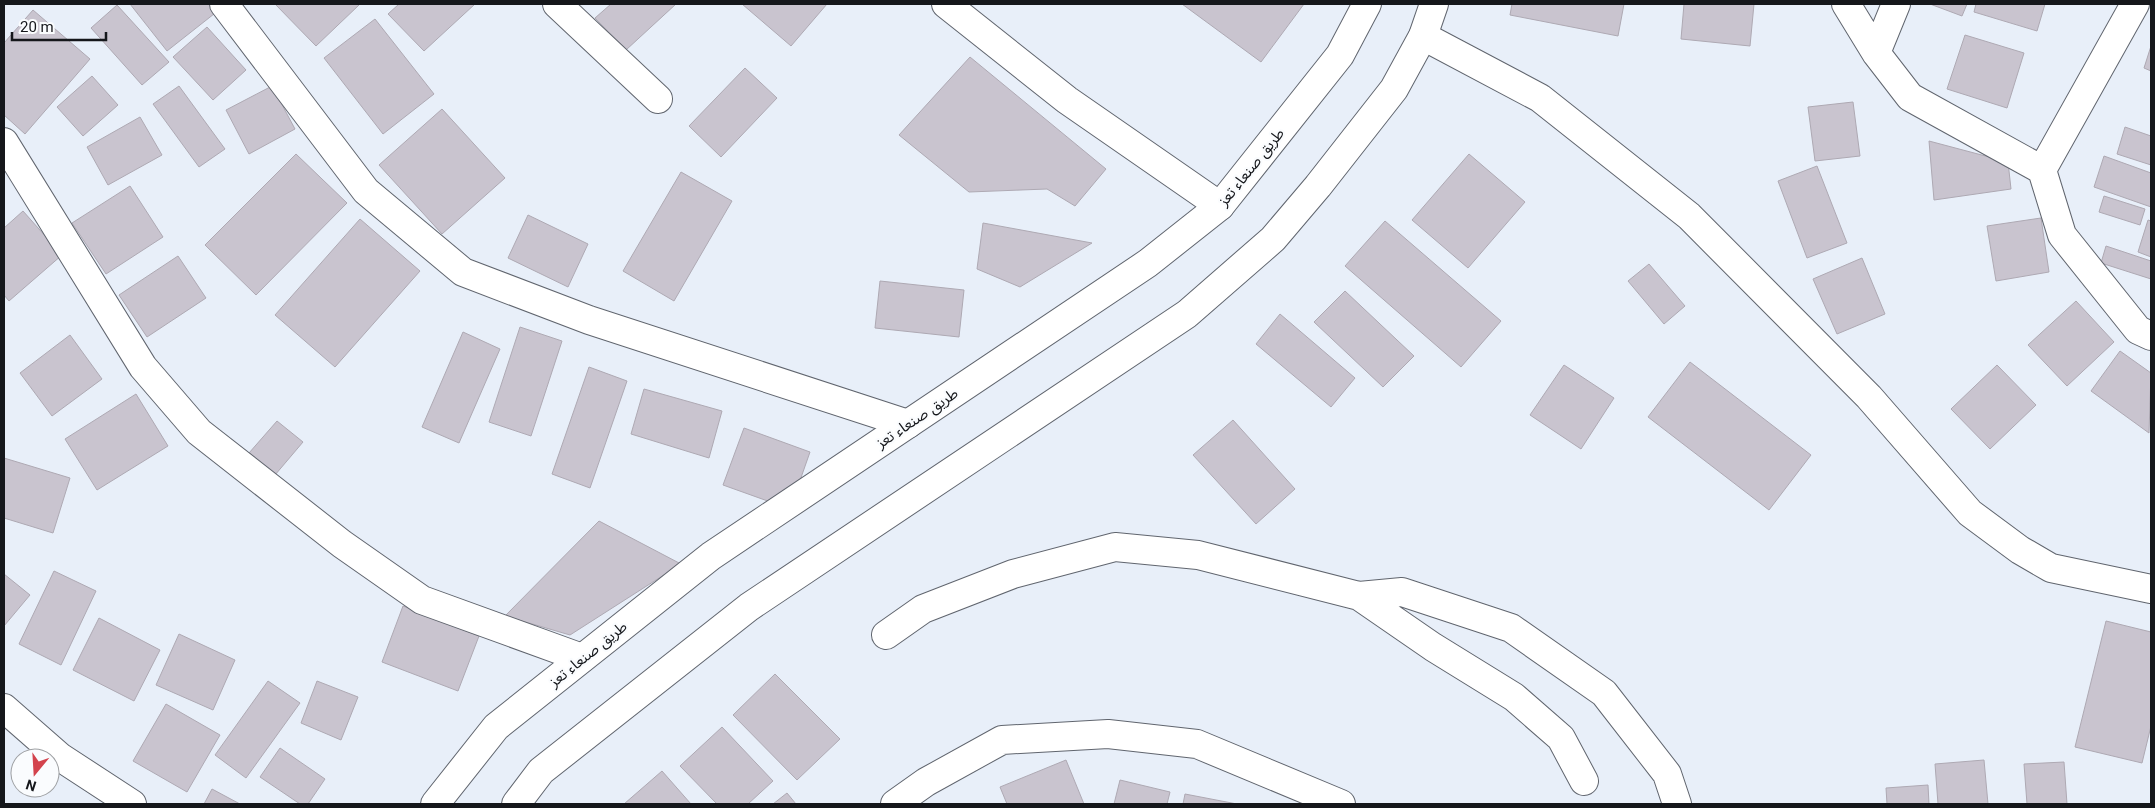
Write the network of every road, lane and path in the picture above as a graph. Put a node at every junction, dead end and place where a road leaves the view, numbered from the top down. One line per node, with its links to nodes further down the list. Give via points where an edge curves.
1 (224, 4): 16 (main road, via 366,190 463,272 589,320)
2 (557, 4): 11 (main road)
3 (946, 4): 14 (main road, via 1067,100)
4 (1367, 4): 14 (main road, طريق صنعاء تعز, via 1340,55)
5 (1434, 4): 9 (main road)
6 (1846, 4): 10 (main road)
7 (1896, 4): 10 (main road)
8 (2135, 4): 13 (main road)
9 (1423, 36): 17 (main road, via 1540,98 1689,216 1869,397 1970,513 2020,550 2051,568); 25 (main road, via 1394,90 1278,232 1187,314 749,607 541,772)
10 (1876, 53): 13 (main road, via 1910,97)
11 (658, 99)
12 (4, 142): 20 (main road, via 144,367 199,432 342,544 422,600)
13 (2042, 170): 15 (main road, via 2062,235 2138,330)
14 (1220, 206): 16 (main road, طريق صنعاء تعز, via 1148,263)
15 (2151, 336)
16 (908, 424): 20 (main road, طريق صنعاء تعز, via 711,556)
17 (2151, 589)
18 (1360, 596): 19 (main road, via 1198,555 1115,547 1013,574 932,605); 22 (main road, via 1514,697 1561,738); 28 (main road, via 1402,592 1511,628 1604,693 1667,774)
19 (886, 635)
20 (582, 658): 24 (main road, طريق صنعاء تعز, via 496,727)
21 (4, 708): 23 (main road, via 60,757)
22 (1584, 781)
23 (132, 804)
24 (435, 804)
25 (516, 804)
26 (895, 804): 27 (main road, via 926,782 1002,740 1108,734 1197,744)
27 (1341, 804)
28 (1677, 804)

